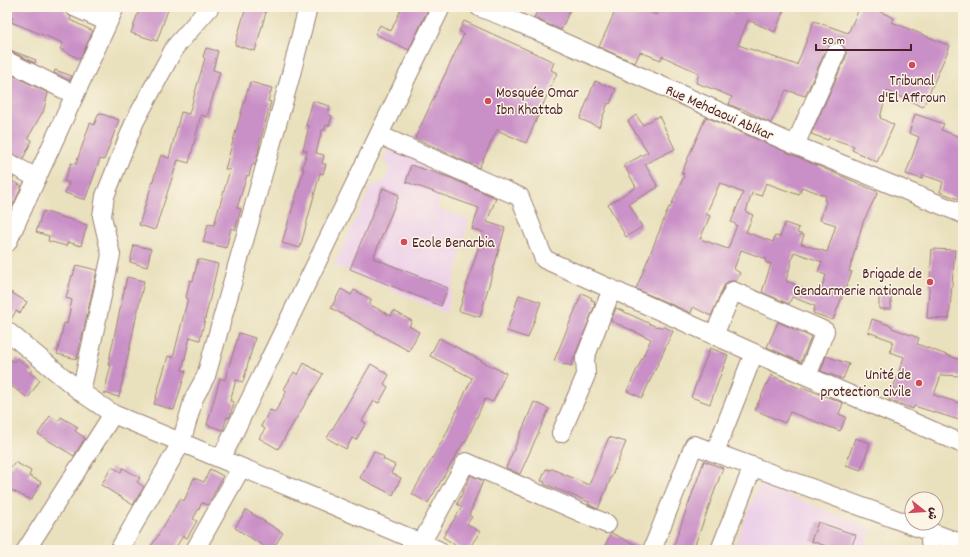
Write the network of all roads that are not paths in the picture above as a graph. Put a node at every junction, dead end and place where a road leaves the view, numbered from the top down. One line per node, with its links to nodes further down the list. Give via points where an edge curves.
1 (74, 7): 6 (street)
2 (210, 7): 21 (street, via 174,47 135,121 105,196 102,216 110,255)
3 (308, 7): 24 (street, via 206,376 194,398)
4 (441, 7): 10 (street)
5 (479, 7): 11 (street, Rue Mehdaoui Ablkar)
6 (111, 15): 9 (street)
7 (836, 53): 11 (street)
8 (7, 61): 9 (street)
9 (75, 95): 13 (street)
10 (379, 135): 16 (street, via 520,198 544,259); 27 (street)
11 (795, 145): 14 (street, Rue Mehdaoui Ablkar)
12 (7, 162): 13 (street)
13 (37, 178): 15 (street)
14 (963, 214)
15 (7, 243)
16 (612, 289): 18 (street); 23 (street, via 585,358 586,375)
17 (7, 331): 21 (street)
18 (714, 335): 19 (street); 20 (street, via 733,291 825,331)
19 (754, 353): 20 (street); 26 (street)
20 (806, 376): 25 (street)
21 (81, 392): 22 (street)
22 (113, 414): 24 (street); 35 (street)
23 (561, 433)
24 (181, 443): 27 (street); 36 (street)
25 (963, 444)
26 (716, 452): 28 (street); 39 (street, via 694,445)
27 (221, 459): 29 (street)
28 (753, 466): 30 (street); 40 (street)
29 (241, 468): 33 (street); 37 (street)
30 (904, 522)
31 (607, 524): 33 (street, via 466,462)
32 (929, 531): 34 (street); 41 (street)
33 (422, 542): 38 (street)
34 (963, 544)
35 (26, 550)
36 (119, 550)
37 (195, 550)
38 (438, 550)
39 (652, 550)
40 (720, 550)
41 (930, 550)

